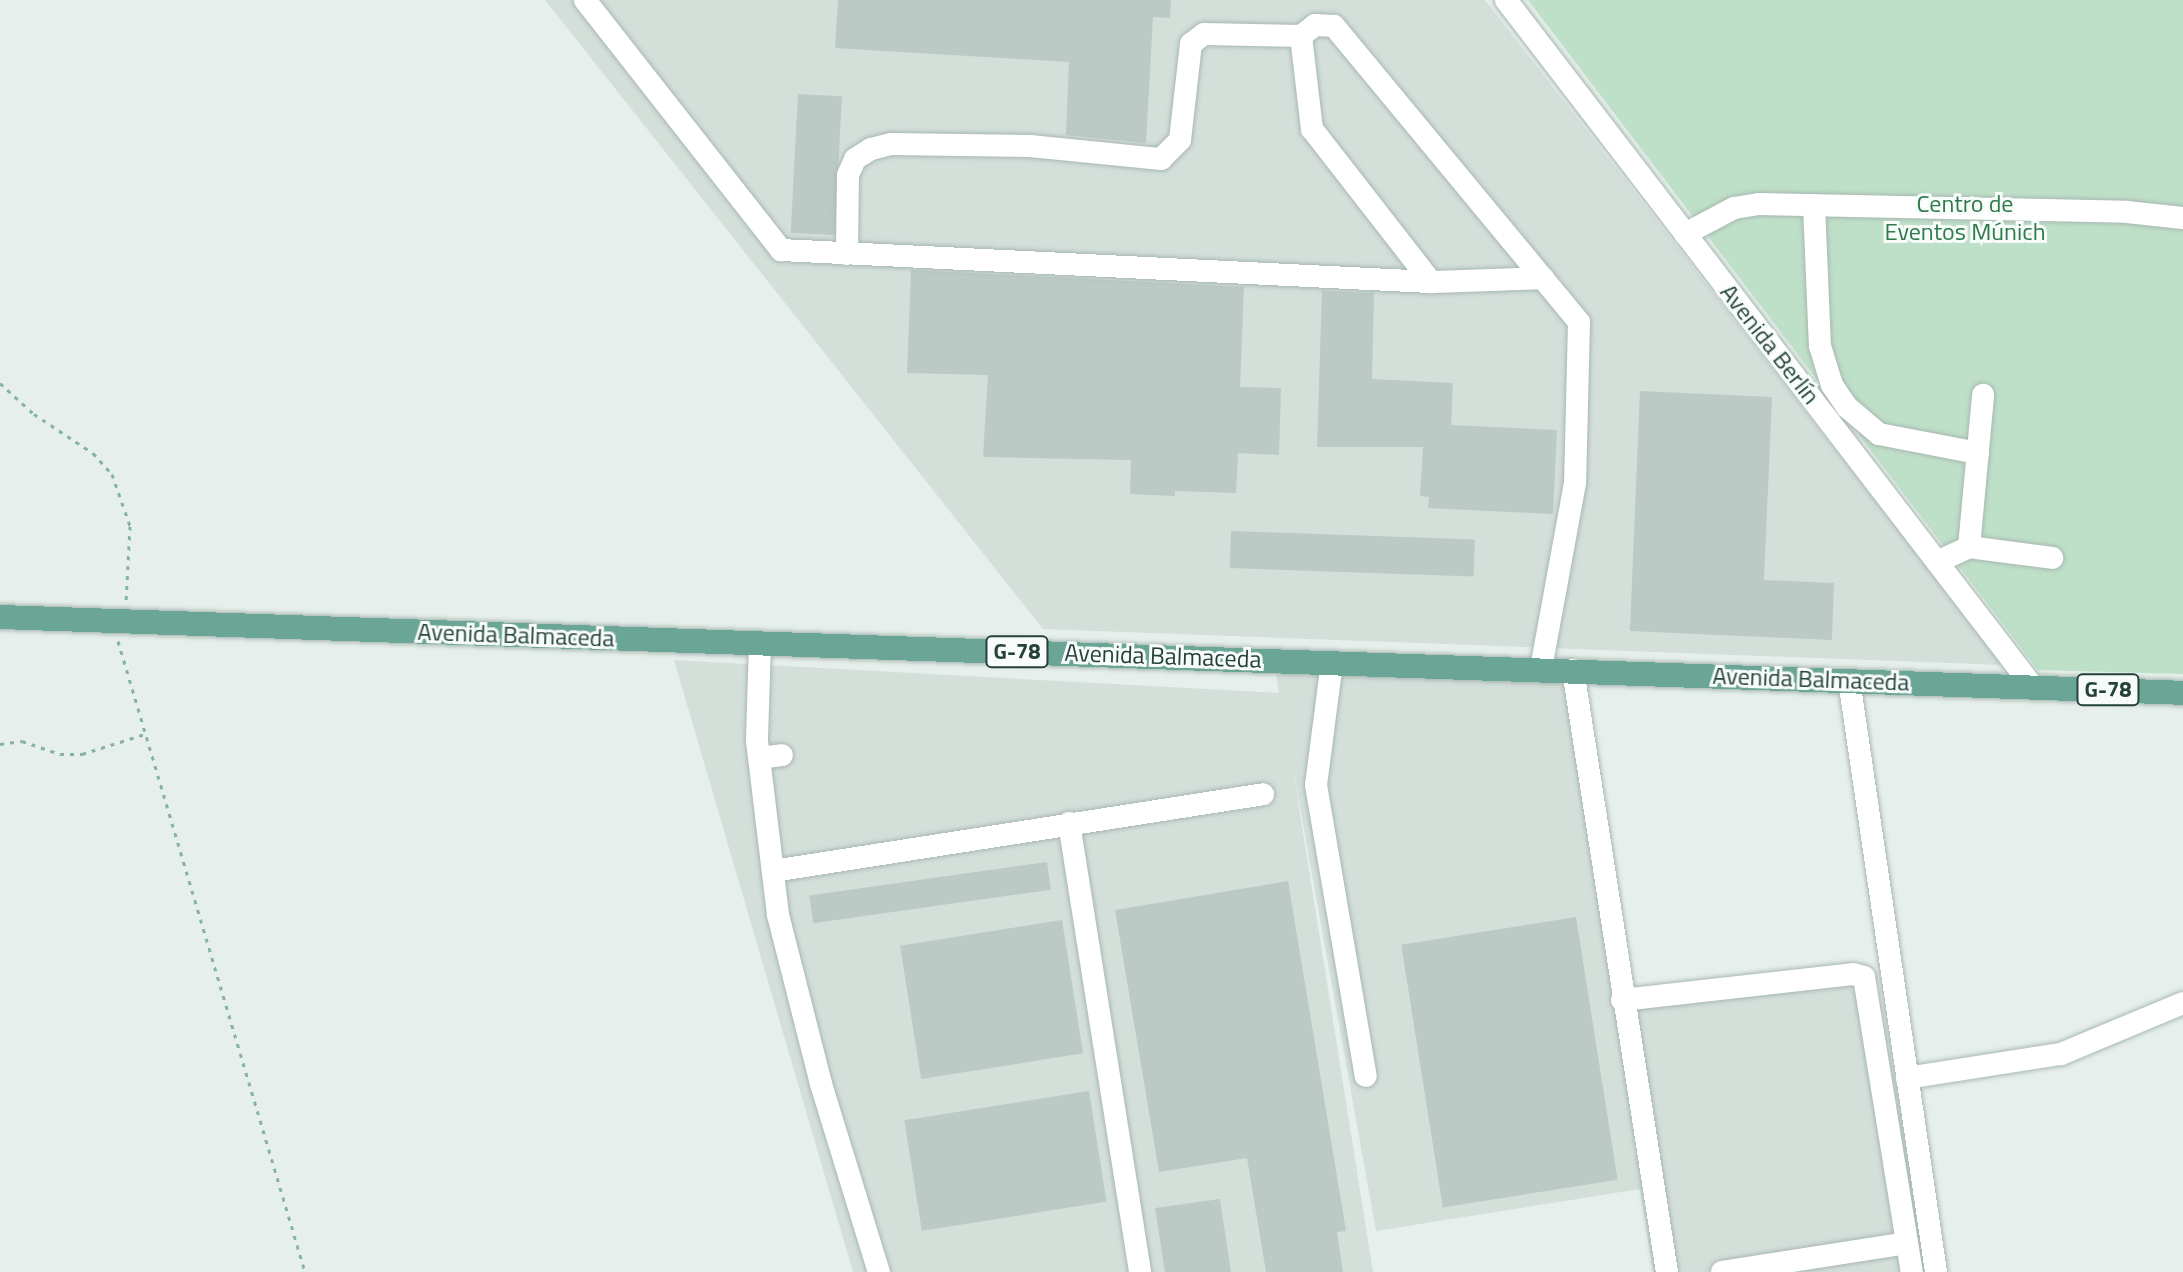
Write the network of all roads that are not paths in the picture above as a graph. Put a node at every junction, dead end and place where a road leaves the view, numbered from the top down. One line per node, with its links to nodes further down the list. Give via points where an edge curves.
1 (585, 0): 7 (street, via 781,250)
2 (1506, 0): 6 (street, Avenida Berlín)
3 (1301, 36): 7 (street, via 1204,34 1191,44 1180,140 1161,159 1030,146 891,144 871,149 855,159 848,175); 8 (street, via 1315,25 1334,26); 9 (street, via 1312,129)
4 (1814, 205): 5 (street, via 2127,212); 6 (street, via 1745,205); 11 (street, via 1820,346 1839,396 1879,434)
5 (2183, 218)
6 (1685, 234): 14 (street, Avenida Berlín)
7 (847, 254): 9 (street)
8 (1543, 278): 9 (street); 18 (street, via 1579,322 1581,337 1575,483)
9 (1431, 282)
10 (1983, 395): 11 (street)
11 (1978, 453): 12 (street)
12 (1969, 547): 13 (street); 14 (street)
13 (2052, 558)
14 (1937, 562): 21 (street, Avenida Berlín)
15 (0, 617): 16 (main road, Avenida Balmaceda / G-78)
16 (760, 643): 17 (main road, Avenida Balmaceda / G-78); 25 (street, via 755,687 770,757)
17 (1332, 662): 18 (main road, Avenida Balmaceda / G-78); 28 (street, via 1316,785)
18 (1541, 669): 19 (main road, Avenida Balmaceda / G-78)
19 (1573, 670): 20 (main road, Avenida Balmaceda / G-78); 26 (street)
20 (1849, 680): 21 (main road, Avenida Balmaceda / G-78); 29 (street)
21 (2033, 687): 22 (main road, Avenida Balmaceda / G-78)
22 (2183, 693)
23 (1263, 794): 24 (street)
24 (1069, 823): 25 (street); 32 (street)
25 (773, 871): 31 (street, via 778,915 821,1084)
26 (1622, 1000): 30 (street, via 1853,974 1864,977); 33 (street)
27 (2183, 1003): 29 (street, via 2061,1054)
28 (1366, 1076)
29 (1907, 1078): 36 (street)
30 (1907, 1243): 34 (street); 35 (street)
31 (879, 1272)
32 (1140, 1272)
33 (1667, 1272)
34 (1722, 1272)
35 (1912, 1272)
36 (1936, 1272)

